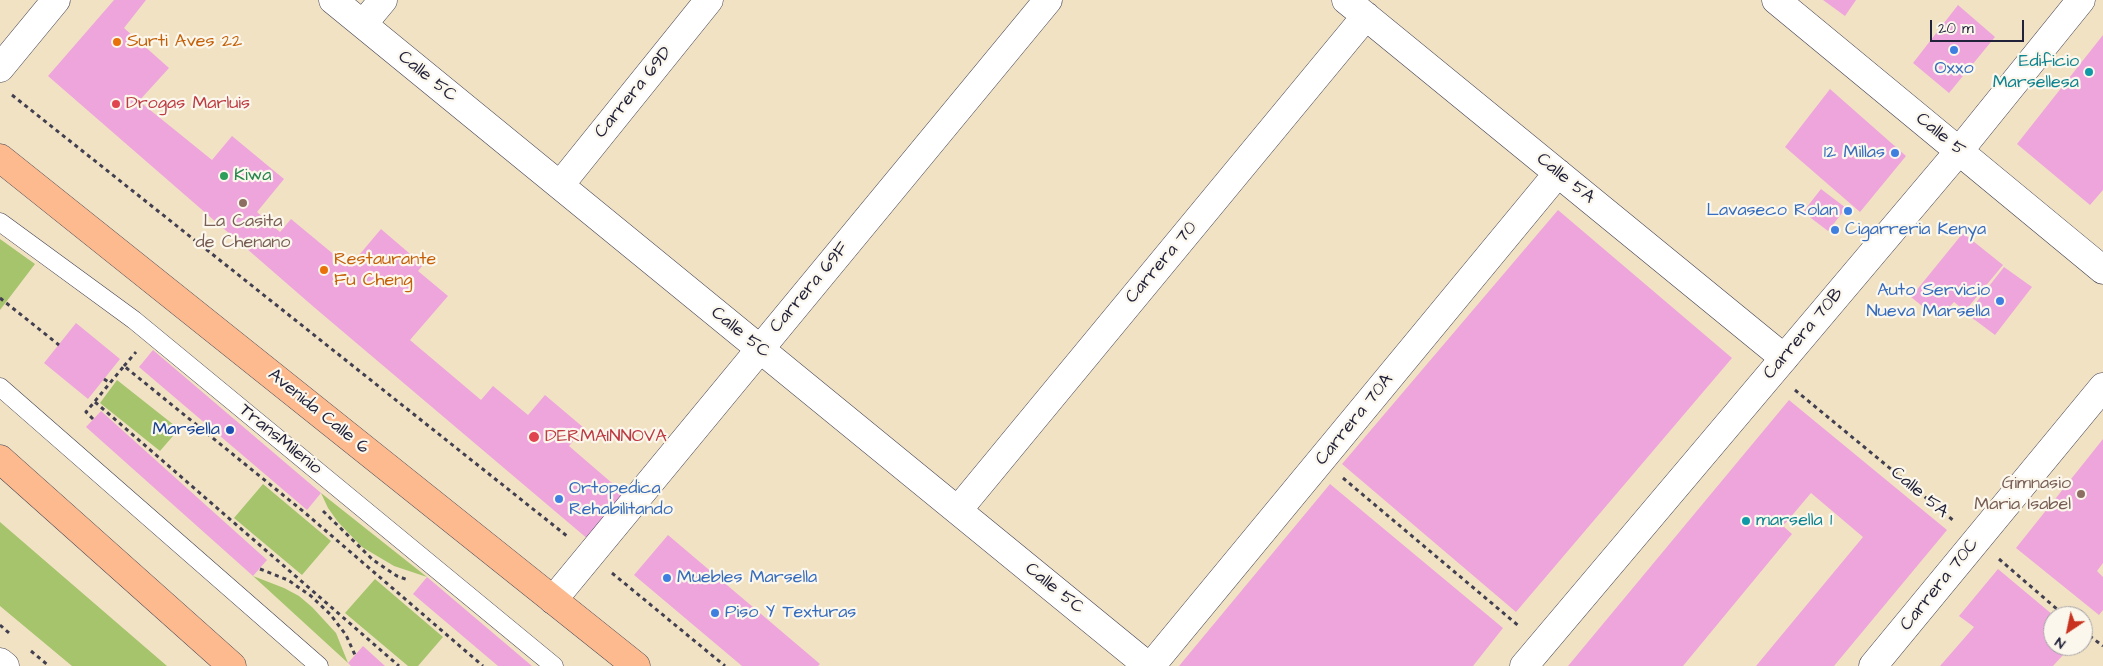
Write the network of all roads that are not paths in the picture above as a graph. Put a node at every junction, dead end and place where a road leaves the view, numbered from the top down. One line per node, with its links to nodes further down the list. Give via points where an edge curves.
1 (56, 0): 10 (street)
2 (333, 0): 9 (street, Calle 5C)
3 (383, 0): 9 (street)
4 (709, 0): 14 (street, Carrera 69D)
5 (1048, 0): 17 (street, Carrera 69F)
6 (1776, 0): 11 (street, Calle 5)
7 (2081, 0): 11 (street, Carrera 70B)
8 (1356, 8): 13 (street, Calle 5A); 22 (street, Carrera 70)
9 (363, 24): 14 (street, Calle 5C)
10 (4, 80)
11 (1959, 151): 16 (street, Calle 5); 18 (street, Carrera 70B)
12 (0, 158): 23 (highway, Avenida Calle 6)
13 (1558, 173): 18 (street, Calle 5A); 30 (street, Carrera 70A)
14 (560, 185): 17 (street, Calle 5C)
15 (0, 222): 28 (lane, TransMilenio, via 134,320)
16 (2103, 270)
17 (760, 349): 22 (street, Calle 5C); 23 (street, Carrera 69F)
18 (1778, 365): 31 (street, Carrera 70B)
19 (0, 387): 27 (lane)
20 (2103, 387): 32 (street, Carrera 70C)
21 (0, 459): 26 (highway)
22 (958, 510): 30 (street, Calle 5C)
23 (553, 600): 29 (highway, Avenida Calle 6)
24 (0, 662): 25 (street)
25 (5, 666)
26 (232, 666)
27 (319, 666)
28 (554, 666)
29 (636, 666)
30 (1150, 666)
31 (1524, 666)
32 (1873, 666)

